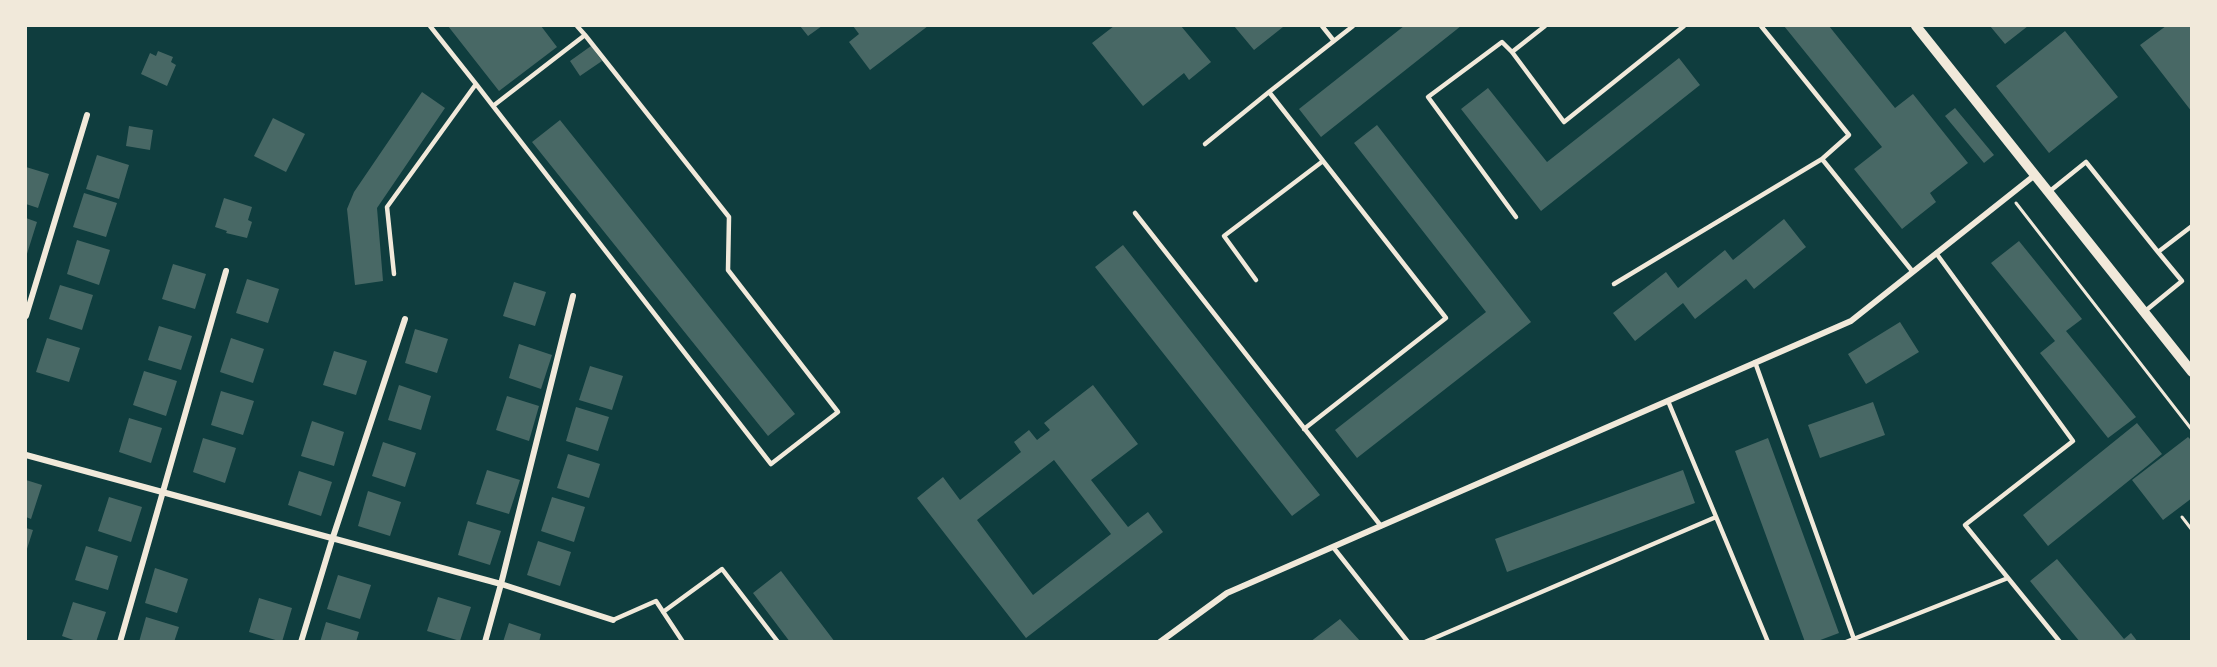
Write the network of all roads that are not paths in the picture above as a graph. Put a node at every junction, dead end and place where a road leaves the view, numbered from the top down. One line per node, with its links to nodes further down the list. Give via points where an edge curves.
1 (430, 26): 12 (lane)
2 (577, 26): 9 (lane)
3 (1322, 26): 10 (lane)
4 (1353, 26): 10 (lane)
5 (1545, 26): 11 (lane)
6 (1684, 26): 11 (lane, via 1564,122)
7 (1761, 26): 17 (lane, via 1849,135)
8 (1916, 26): 19 (street)
9 (585, 35): 14 (lane); 14 (lane, via 729,217 728,270 838,412 771,464)
10 (1334, 41): 13 (lane)
11 (1512, 52): 22 (lane, via 1502,42 1428,97)
12 (476, 84): 14 (lane); 28 (lane, via 387,207)
13 (1269, 92): 16 (lane); 18 (lane)
14 (493, 106)
15 (87, 115): 33 (street)
16 (1205, 144)
17 (1822, 159): 27 (lane); 30 (lane)
18 (1323, 161): 29 (lane, via 1224,236); 38 (lane, via 1446,318)
19 (2035, 175): 20 (street); 25 (street)
20 (2048, 192): 24 (lane, via 2086,162); 32 (street)
21 (1135, 213): 38 (lane)
22 (1516, 217)
23 (2192, 226): 24 (lane)
24 (2158, 252): 32 (lane, via 2182,281)
25 (1936, 253): 27 (street); 45 (lane, via 2073,441 1965,525)
26 (226, 271): 40 (street)
27 (1913, 272): 35 (street, via 1851,321)
28 (394, 274)
29 (1256, 280)
30 (1614, 284)
31 (573, 296): 46 (street)
32 (2144, 312): 36 (street)
33 (26, 316)
34 (405, 319): 43 (street)
35 (1755, 362): 37 (street); 49 (lane)
36 (2192, 372)
37 (1668, 401): 41 (lane); 42 (street)
38 (1304, 429): 42 (lane)
39 (26, 455): 40 (street)
40 (161, 493): 43 (street); 50 (street)
41 (1716, 517): 57 (lane); 58 (lane)
42 (1381, 526): 44 (street)
43 (332, 540): 46 (street); 51 (street)
44 (1334, 547): 55 (street, via 1227,593); 56 (lane)
45 (2008, 578): 49 (lane); 60 (lane)
46 (501, 584): 48 (street); 52 (street)
47 (663, 612): 48 (lane, via 656,601); 53 (lane); 54 (lane, via 722,569)
48 (613, 620)
49 (1854, 640): 59 (lane)
50 (120, 642)
51 (301, 642)
52 (484, 642)
53 (683, 642)
54 (778, 642)
55 (1160, 642)
56 (1408, 642)
57 (1425, 642)
58 (1768, 642)
59 (1846, 642)
60 (2060, 642)

